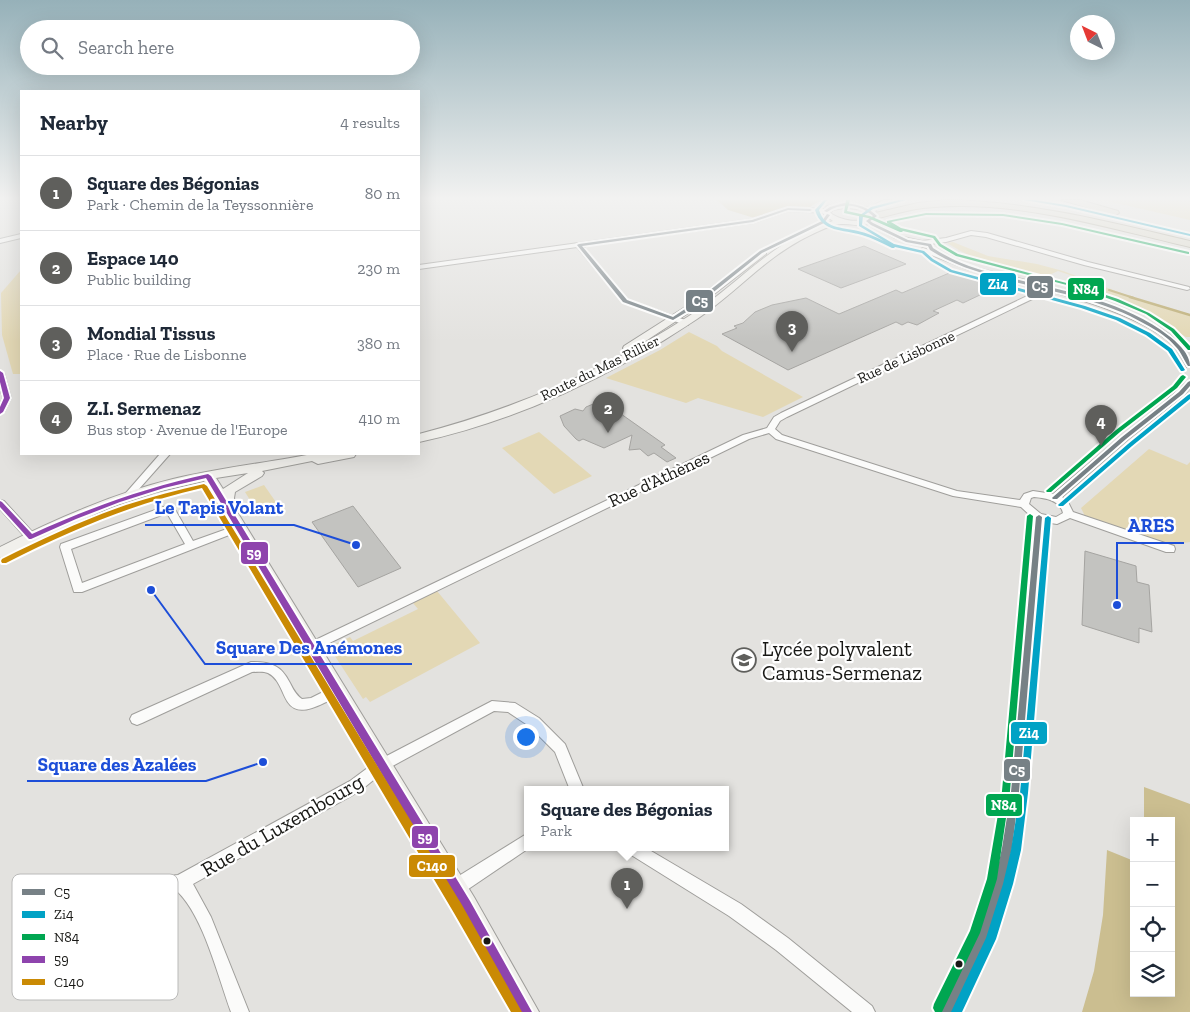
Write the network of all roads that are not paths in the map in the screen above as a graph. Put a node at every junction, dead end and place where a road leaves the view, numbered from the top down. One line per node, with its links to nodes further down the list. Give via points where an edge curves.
1 (563, 247): 11 (street)
2 (581, 247): 14 (street, via 625,301)
3 (771, 247): 14 (main road, Route du Mas Rillier)
4 (786, 247): 15 (main road, Route du Mas Rillier)
5 (922, 247): 10 (street)
6 (924, 247): 9 (street)
7 (934, 247): 9 (street)
8 (1029, 247): 12 (street)
9 (931, 249): 10 (street)
10 (954, 263): 13 (street)
11 (420, 267)
12 (1187, 288)
13 (1047, 289): 16 (street, via 1114,309 1144,322 1178,346); 20 (street, Rue de Lisbonne, via 784,415)
14 (673, 319): 15 (street); 21 (main road, Route du Mas Rillier, via 619,354 559,382 487,412)
15 (685, 323): 22 (main road, Route du Mas Rillier, via 644,349 551,394)
16 (1190, 365)
17 (0, 373): 19 (street, via 7,398)
18 (1190, 383): 29 (street)
19 (0, 412)
20 (770, 430): 31 (street, via 779,437 956,494); 40 (street, Rue d'Athènes, via 746,438)
21 (420, 433)
22 (420, 438)
23 (164, 455): 28 (street)
24 (323, 455): 27 (main road)
25 (345, 455): 26 (main road)
26 (257, 473): 27 (main road); 32 (main road, via 229,490)
27 (209, 479): 28 (main road); 32 (main road)
28 (128, 496): 36 (main road)
29 (1055, 498): 31 (street, via 1033,494 1027,496); 33 (street, via 1066,506)
30 (0, 503): 36 (street)
31 (1024, 504): 34 (street)
32 (229, 510): 35 (main road)
33 (1068, 514): 34 (street, via 1061,520); 38 (street)
34 (1039, 517): 52 (street, via 1015,792 1007,848 983,936)
35 (238, 528): 37 (street); 40 (main road)
36 (31, 537): 39 (main road)
37 (192, 546): 37 (street, via 78,590 64,547 169,508)
38 (1170, 549)
39 (0, 553)
40 (311, 647): 41 (main road)
41 (337, 690): 42 (street, via 309,704 301,704 293,701 278,673 271,668 251,668); 43 (main road)
42 (137, 719)
43 (382, 765): 44 (street, Rue du Luxembourg, via 492,706 510,707 534,722 560,748); 47 (street, Rue du Luxembourg, via 347,790); 48 (main road)
44 (575, 786)
45 (524, 843): 48 (street)
46 (638, 851): 51 (street, via 735,910)
47 (180, 883): 49 (street, Rue du Luxembourg, via 197,901)
48 (456, 888): 50 (main road)
49 (240, 1012)
50 (527, 1012)
51 (866, 1012)
52 (946, 1012)

